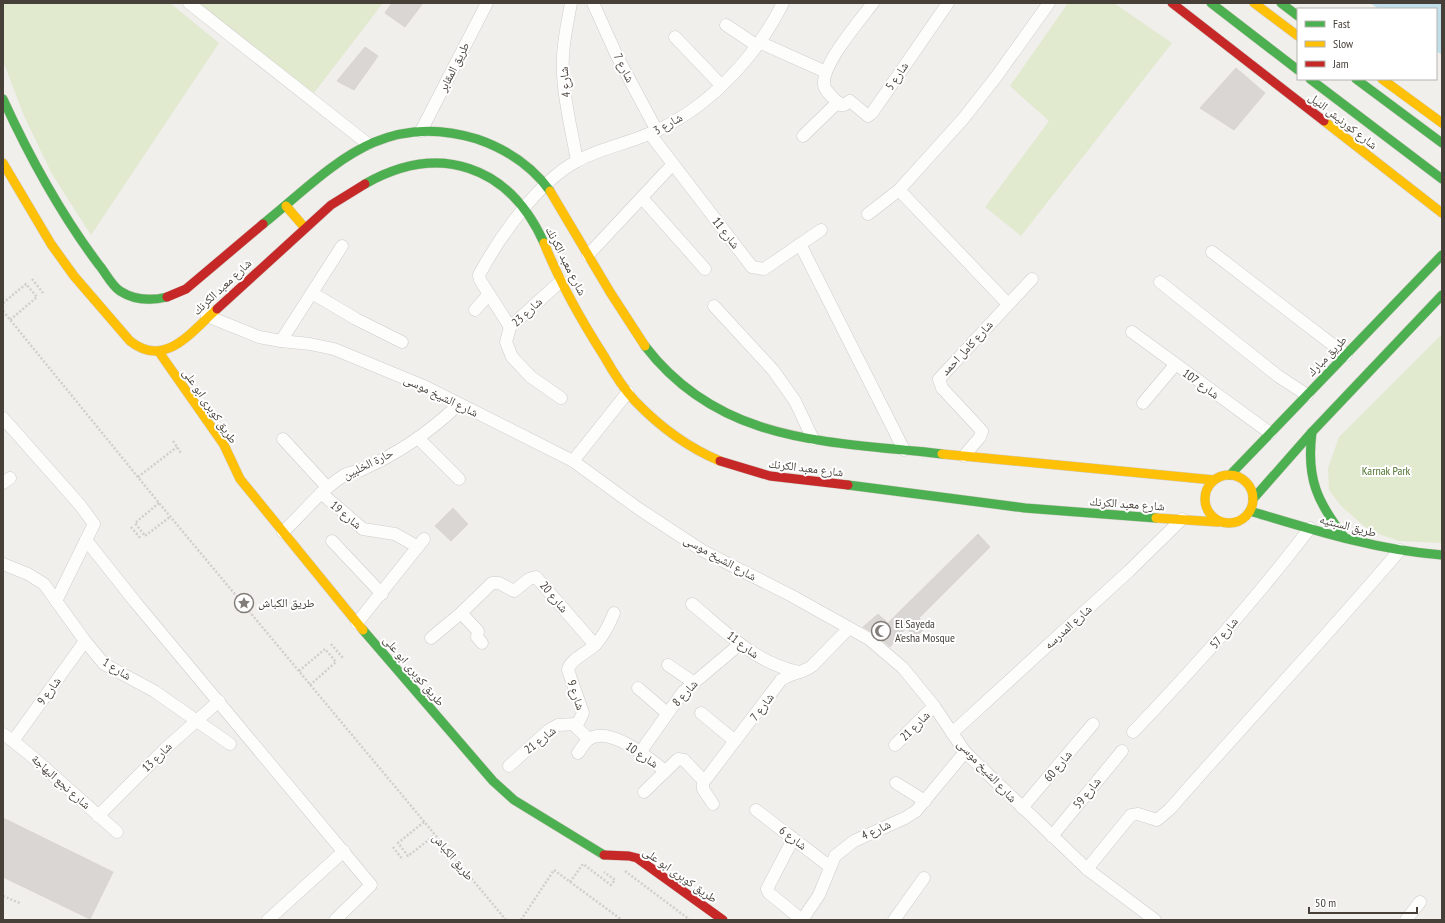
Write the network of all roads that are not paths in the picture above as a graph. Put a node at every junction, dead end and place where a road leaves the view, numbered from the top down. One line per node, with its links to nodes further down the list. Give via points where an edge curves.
1 (190, 3): 32 (street)
2 (487, 3): 28 (street, طريق المقابر)
3 (571, 3): 33 (street, شارع 4, via 563,54 563,75)
4 (593, 3): 29 (street, شارع 7)
5 (783, 3): 18 (street, شارع 3)
6 (873, 3): 20 (street, via 840,46)
7 (948, 3): 26 (street, شارع 5, via 871,115 866,115 850,100 843,106)
8 (1048, 3): 38 (street, via 968,113)
9 (1172, 3): 15 (street, شارع كورنيش النيل)
10 (1211, 3): 15 (street, شارع كورنيش النيل)
11 (1254, 3): 16 (street)
12 (1281, 3): 13 (street)
13 (1297, 15)
14 (726, 25): 18 (street)
15 (1226, 30): 19 (street, شارع كورنيش النيل); 42 (street, شارع كورنيش النيل)
16 (1297, 35)
17 (674, 37): 24 (street)
18 (757, 44): 20 (street); 24 (street, شارع 3)
19 (1297, 69)
20 (826, 72): 26 (street, via 824,86)
21 (1311, 80): 36 (street, شارع كورنيش النيل)
22 (1357, 80): 31 (street)
23 (1383, 80): 27 (street)
24 (721, 85): 29 (street, شارع 3, via 691,111)
25 (3, 99): 40 (street, شارع معبد الكرنك, via 31,156 86,250 118,290 127,294 142,299 157,299 167,298 182,291)
26 (838, 102): 30 (street)
27 (1442, 123)
28 (421, 131): 32 (street, شارع معبد الكرنك, via 391,136); 37 (street, شارع معبد الكرنك, via 448,132 474,137 499,147 521,161)
29 (653, 133): 33 (street, شارع 3); 35 (street, شارع 11)
30 (802, 136)
31 (1442, 142)
32 (368, 144): 40 (street, شارع معبد الكرنك, via 339,161)
33 (577, 161): 37 (street, شارع 3)
34 (3, 162): 66 (street, via 51,244 74,276 130,341 146,351)
35 (673, 164): 39 (street); 46 (street, شارع 11, via 752,267 764,269)
36 (1442, 179)
37 (546, 185): 41 (street, شارع 3); 49 (street, شارع معبد الكرنك)
38 (899, 190): 43 (street); 58 (street)
39 (642, 198): 49 (street); 51 (street)
40 (286, 206): 44 (street)
41 (524, 207): 44 (street, شارع معبد الكرنك, via 504,187 485,175 444,164 417,163 360,186 331,205); 53 (street, شارع معبد الكرنك); 56 (street, شارع 3, via 479,275)
42 (1442, 213)
43 (868, 214)
44 (305, 228): 61 (street, شارع معبد الكرنك)
45 (822, 230): 46 (street, شارع 11)
46 (800, 244): 80 (street)
47 (342, 246): 55 (street)
48 (1212, 252): 67 (street)
49 (588, 255): 79 (street, شارع معبد الكرنك, via 634,332 679,382 740,419 777,433)
50 (1442, 255): 67 (street, طريق مبارك)
51 (705, 270)
52 (1032, 279): 58 (street, شارع كامل احمد)
53 (561, 281): 62 (street, شارع 23); 69 (street, شارع معبد الكرنك, via 599,348)
54 (1160, 282): 70 (street, via 1278,376)
55 (312, 293): 64 (street); 65 (street)
56 (489, 294): 60 (street); 62 (street)
57 (1442, 295): 75 (street)
58 (1008, 304): 81 (street, شارع كامل احمد, via 939,379 942,388 982,431 980,438)
59 (714, 306): 79 (street, via 773,370 795,400)
60 (475, 310)
61 (207, 316): 64 (street, شارع الشيخ موسى, via 235,329); 66 (street, شارع معبد الكرنك, via 176,345)
62 (510, 327): 71 (street, شارع 23, via 506,342 512,356 530,377)
63 (1132, 332): 68 (street, شارع 107)
64 (281, 342): 73 (street, شارع الشيخ موسى, via 334,349 426,387)
65 (402, 342)
66 (159, 352): 92 (street, طريق كوبرى ابو على, via 224,445 240,479)
67 (1346, 355): 70 (street, طريق مبارك)
68 (1175, 365): 72 (street); 76 (street, شارع 107)
69 (628, 392): 82 (street); 89 (street, شارع معبد الكرنك, via 679,438 718,460 760,474 998,505)
70 (1307, 395): 76 (street, طريق مبارك)
71 (561, 398)
72 (1143, 403)
73 (459, 404): 77 (street, حارة الخلبين); 82 (street, شارع الشيخ موسى)
74 (3, 418): 94 (street, via 94,524)
75 (1312, 432): 87 (street); 93 (street, via 1308,451 1313,489 1321,507)
76 (1270, 434): 83 (street, طريق مبارك)
77 (418, 438): 84 (street); 86 (street, حارة الخلبين, via 362,470 348,473)
78 (283, 439): 86 (street, شارع 19)
79 (813, 439): 80 (street, شارع معبد الكرنك)
80 (904, 450): 81 (street, شارع معبد الكرنك)
81 (964, 456): 85 (street, شارع معبد الكرنك)
82 (573, 461): 105 (street, شارع الشيخ موسى, via 639,510 703,551)
83 (1230, 475): 85 (street); 87 (street, via 1246,482)
84 (459, 479)
85 (1214, 480): 90 (street, via 1207,487 1204,497 1205,507 1210,516)
86 (324, 490): 92 (street, حارة الخلبين); 99 (street, شارع 19, via 363,529 395,534 421,543)
87 (1253, 499): 88 (street)
88 (1250, 511): 90 (street, via 1236,523); 91 (street, طريق السبتيه)
89 (1182, 519): 90 (street, شارع معبد الكرنك); 122 (street, شارع المدرسه, via 1124,576)
90 (1218, 522)
91 (1310, 528): 93 (street, طريق السبتيه); 123 (street, شارع 57, via 1207,653)
92 (283, 532): 104 (street, طريق كوبرى ابو على)
93 (1345, 538): 96 (street, طريق السبتيه)
94 (86, 540): 100 (street); 115 (street)
95 (332, 541): 99 (street)
96 (1400, 550): 97 (street, طريق السبتيه); 148 (street, via 1339,622 1290,673 1170,809 1157,820 1138,814 1131,815)
97 (1442, 555)
98 (3, 564): 100 (street, شارع 1, via 36,578 44,584)
99 (382, 594): 104 (street)
100 (56, 601): 107 (street, شارع 1)
101 (692, 604): 109 (street, شارع 11)
102 (614, 613): 110 (street, شارع 9)
103 (461, 614): 106 (street, شارع 20); 108 (street, via 478,630 476,637); 110 (street, شارع 20, via 492,583 499,583 514,591 536,577)
104 (357, 623): 153 (street, طريق كوبرى ابو على, via 493,782 514,800 606,856 637,858)
105 (849, 628): 112 (street, شارع 7, via 812,666); 116 (street, شارع الشيخ موسى, via 869,639 903,668)
106 (431, 638)
107 (85, 641): 119 (street, شارع 1, via 104,664 154,691); 124 (street, شارع 9)
108 (482, 644)
109 (740, 644): 112 (street, شارع 11, via 774,665); 113 (street, شارع 8)
110 (595, 645): 120 (street, شارع 9, via 568,666 568,674 583,713)
111 (668, 665): 113 (street)
112 (801, 672): 126 (street, شارع 7, via 781,680)
113 (693, 682): 117 (street, شارع 8)
114 (638, 688): 117 (street)
115 (219, 701): 119 (street, شارع 13); 146 (street)
116 (934, 706): 122 (street, شارع الشيخ موسى); 128 (street, شارع 21)
117 (667, 713): 129 (street, شارع 8)
118 (701, 713): 126 (street)
119 (196, 721): 127 (street, شارع 1); 142 (street, شارع 13)
120 (576, 724): 125 (street, شارع 9, via 577,729); 133 (street, شارع 21, via 558,725 549,730)
121 (1093, 724): 140 (street, شارع 60)
122 (952, 732): 131 (street, شارع الشيخ موسى)
123 (1133, 732)
124 (8, 738): 142 (street, شارع نجع البهاجة)
125 (588, 739): 129 (street, شارع 10, via 600,736 614,738); 132 (street)
126 (735, 742): 135 (street, شارع 7)
127 (230, 744)
128 (895, 745)
129 (641, 751): 134 (street, شارع 10)
130 (1122, 751): 144 (street, شارع 59)
131 (965, 752): 138 (street, شارع 4); 140 (street, شارع الشيخ موسى)
132 (578, 753)
133 (509, 766)
134 (665, 771): 135 (street, via 681,759); 137 (street)
135 (704, 781): 139 (street, via 703,789)
136 (896, 783): 138 (street)
137 (644, 792)
138 (925, 802): 147 (street, شارع 4, via 905,818 854,841 835,856)
139 (713, 804)
140 (1022, 808): 144 (street, شارع الشيخ موسى)
141 (756, 810): 145 (street, شارع 6)
142 (98, 816): 143 (street, شارع نجع البهاجة)
143 (117, 832)
144 (1052, 836): 148 (street, شارع الشيخ موسى)
145 (793, 838): 147 (street, شارع 6); 154 (street, via 767,889)
146 (344, 851): 151 (street); 152 (street, via 372,885)
147 (829, 866): 154 (street, شارع 4, via 819,895)
148 (1087, 869): 156 (street, شارع الشيخ موسى)
149 (924, 878): 155 (street)
150 (1420, 902): 157 (street)
151 (268, 920)
152 (335, 920)
153 (723, 920)
154 (802, 920)
155 (894, 920)
156 (1154, 920)
157 (1406, 920)

